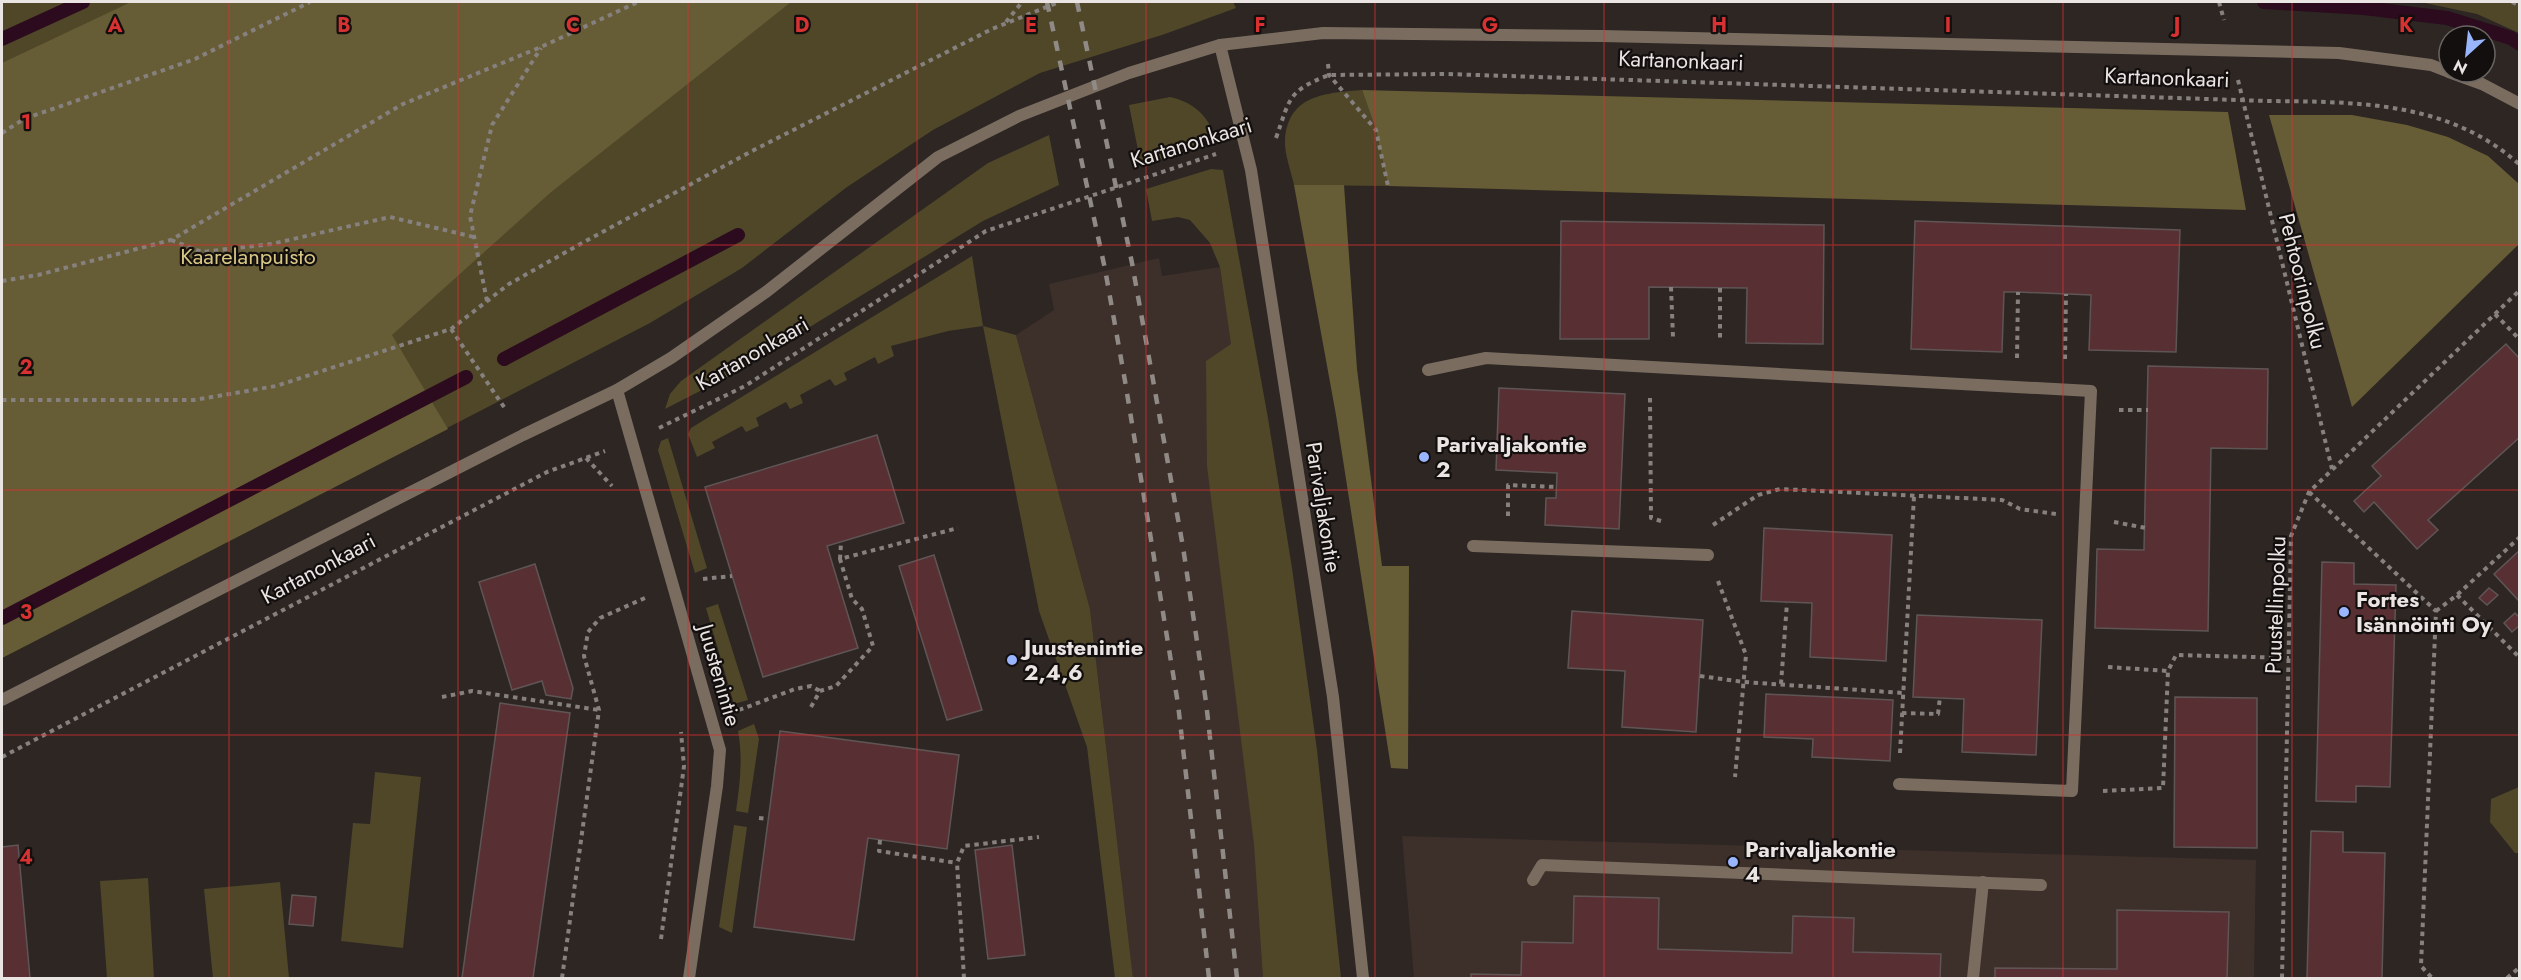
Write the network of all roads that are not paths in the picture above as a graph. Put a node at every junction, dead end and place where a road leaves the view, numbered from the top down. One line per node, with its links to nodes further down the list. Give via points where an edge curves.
1 (1220, 45): 2 (street, Kartanonkaari, via 1323,33 1637,37 2339,52); 6 (street, Kartanonkaari, via 1129,73 1018,116 938,157 766,292); 15 (street, Parivaljakontie, via 1246,144 1333,697)
2 (2437, 67)
3 (2482, 84): 4 (street, Kartanonkaari)
4 (2520, 104)
5 (1428, 370): 10 (street, via 1486,358 2091,391 2072,791)
6 (617, 390): 9 (street, Kartanonkaari); 14 (street, Juustenintie, via 720,750)
7 (1473, 546): 8 (street)
8 (1708, 555)
9 (2, 700)
10 (1899, 784)
11 (1533, 880): 12 (street, via 1542,865)
12 (1983, 882): 13 (street); 16 (street)
13 (2041, 885)
14 (689, 978)
15 (1363, 978)
16 (1973, 978)

